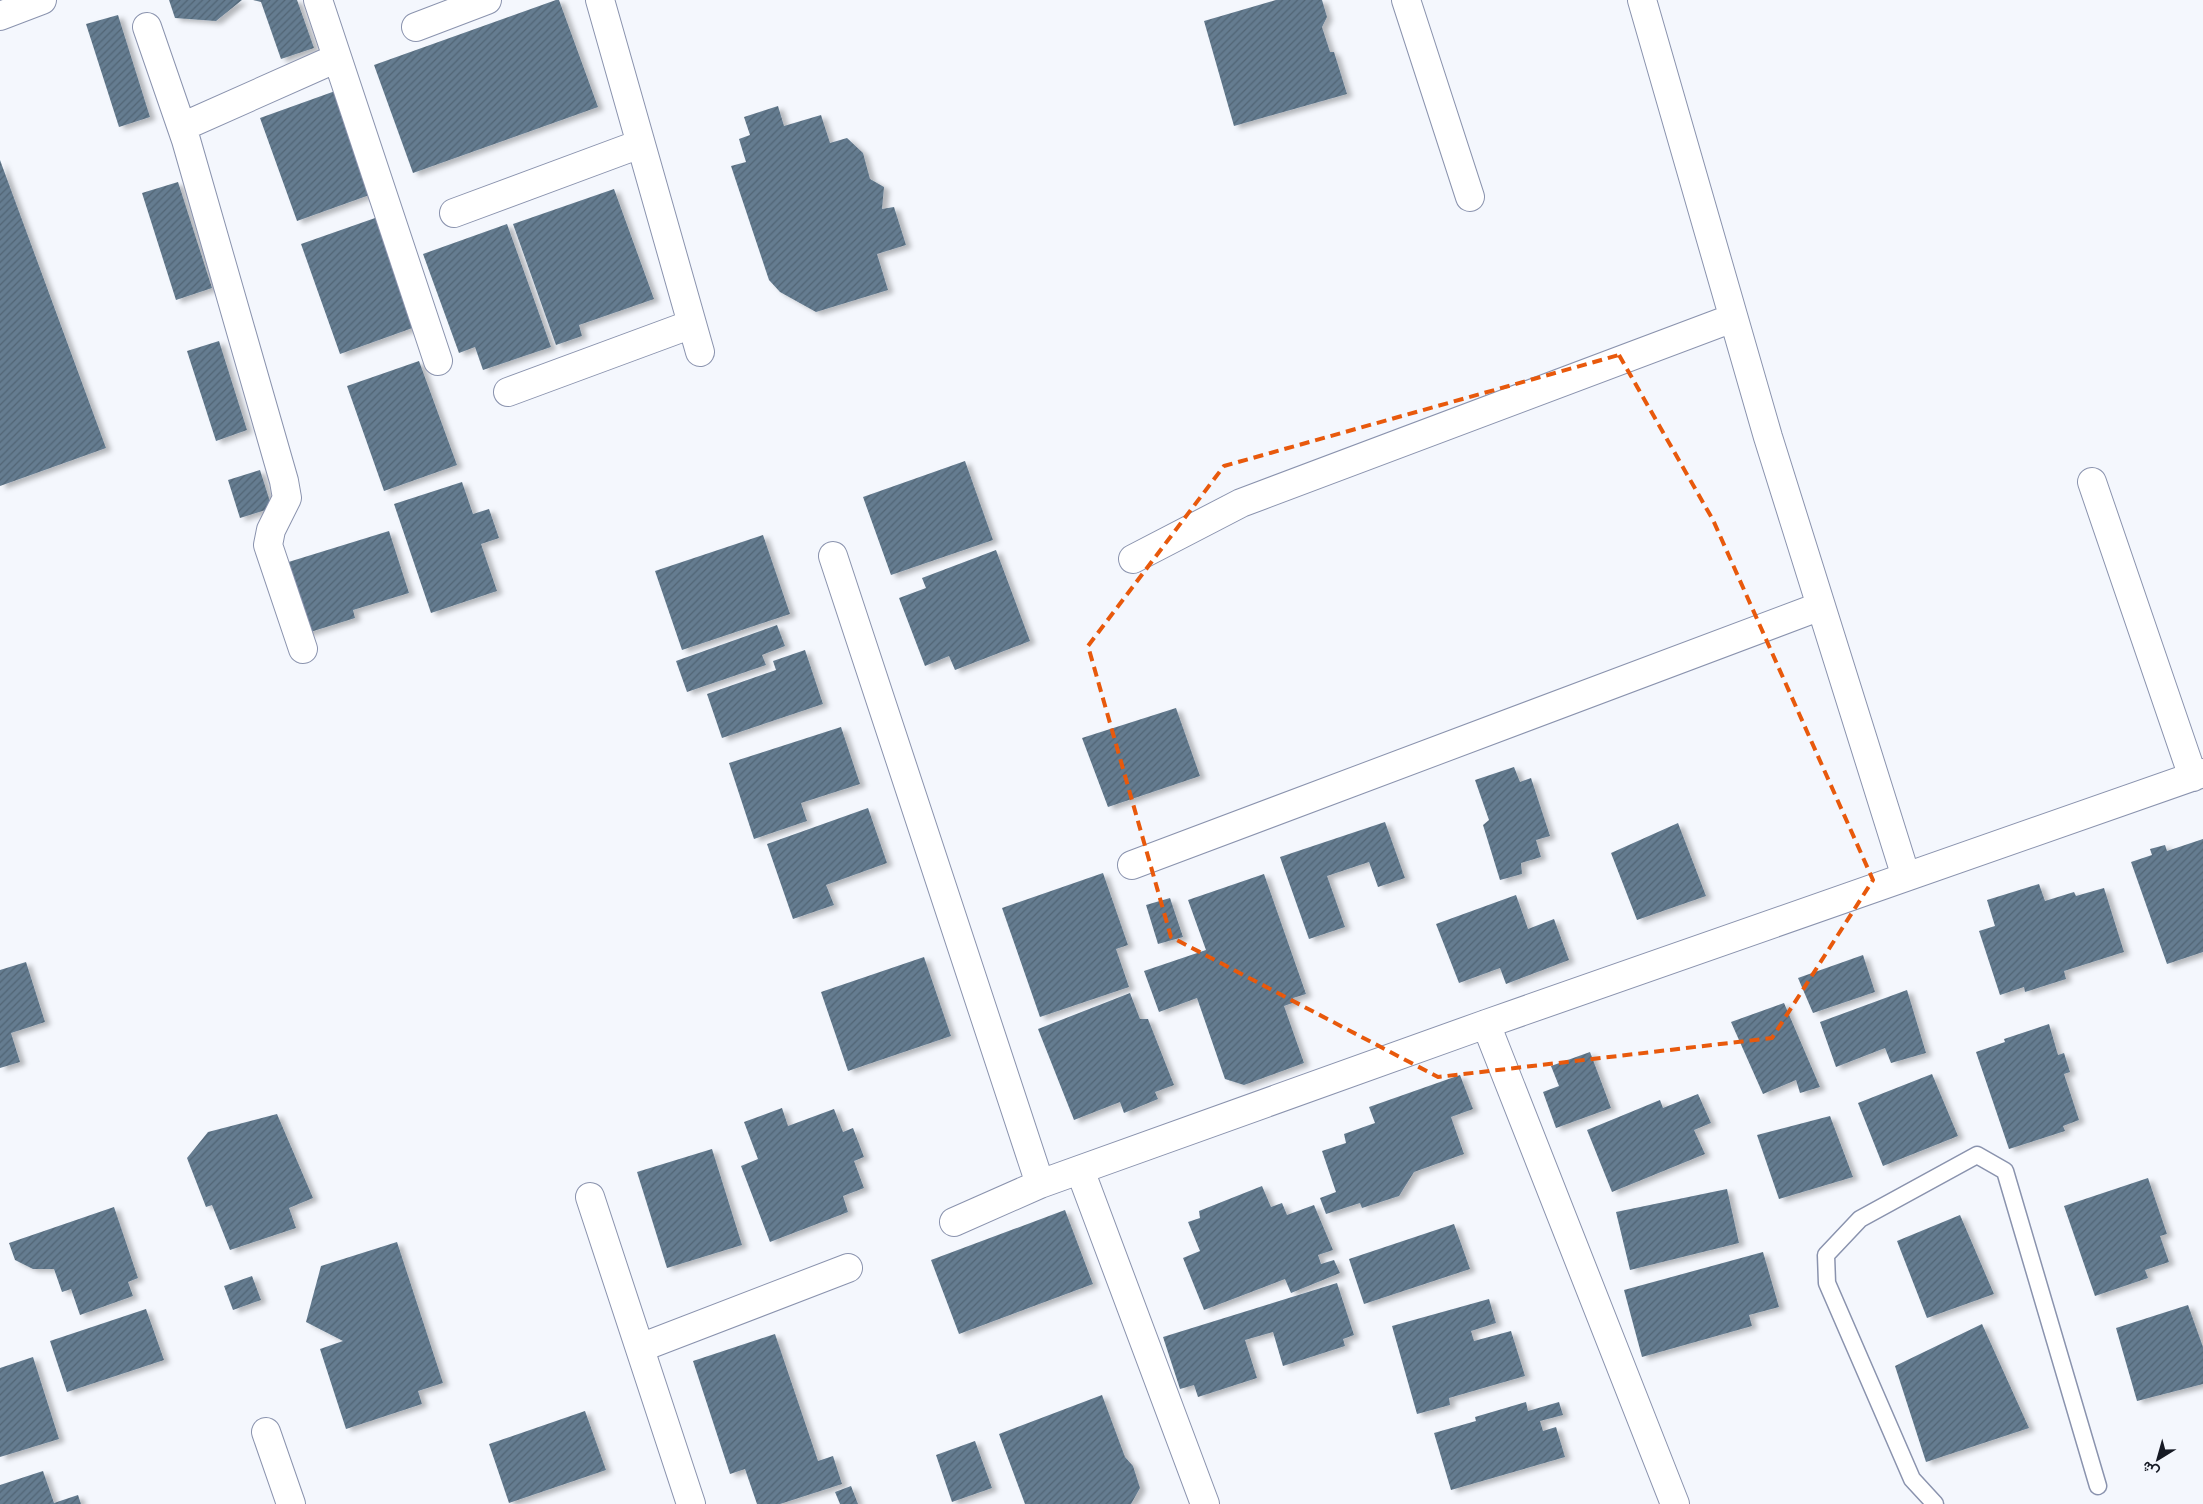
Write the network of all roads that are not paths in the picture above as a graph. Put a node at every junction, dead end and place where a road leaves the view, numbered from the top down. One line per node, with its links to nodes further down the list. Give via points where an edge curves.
1 (42, 0): 7 (street)
2 (318, 0): 10 (street)
3 (487, 0): 9 (street)
4 (600, 0): 12 (street)
5 (1406, 0): 13 (street)
6 (1642, 0): 15 (street)
7 (0, 16)
8 (147, 27): 11 (street)
9 (416, 27)
10 (337, 58): 11 (street); 18 (street)
11 (182, 127): 24 (street, via 284,481 287,498 271,530 268,545)
12 (640, 144): 14 (street); 16 (street)
13 (1470, 197)
14 (454, 214)
15 (1733, 318): 22 (street, via 1241,503); 23 (street)
16 (692, 324): 17 (street); 19 (street)
17 (700, 352)
18 (438, 361)
19 (508, 392)
20 (2092, 482): 25 (street)
21 (833, 556): 30 (street)
22 (1133, 559)
23 (1821, 606): 26 (street); 27 (street)
24 (303, 649)
25 (2198, 775): 27 (street)
26 (1132, 865)
27 (1906, 877): 28 (street)
28 (1486, 1024): 29 (street); 40 (street)
29 (1080, 1170): 30 (street); 39 (street)
30 (1040, 1184): 32 (street)
31 (590, 1197): 34 (street)
32 (954, 1222)
33 (848, 1268): 34 (street)
34 (640, 1348): 38 (street)
35 (266, 1432): 37 (street)
36 (2098, 1486): 41 (lane, via 2005,1171 1977,1155 1860,1219 1826,1256 1827,1284 1912,1479)
37 (292, 1504)
38 (691, 1504)
39 (1205, 1504)
40 (1675, 1504)
41 (1935, 1504)

